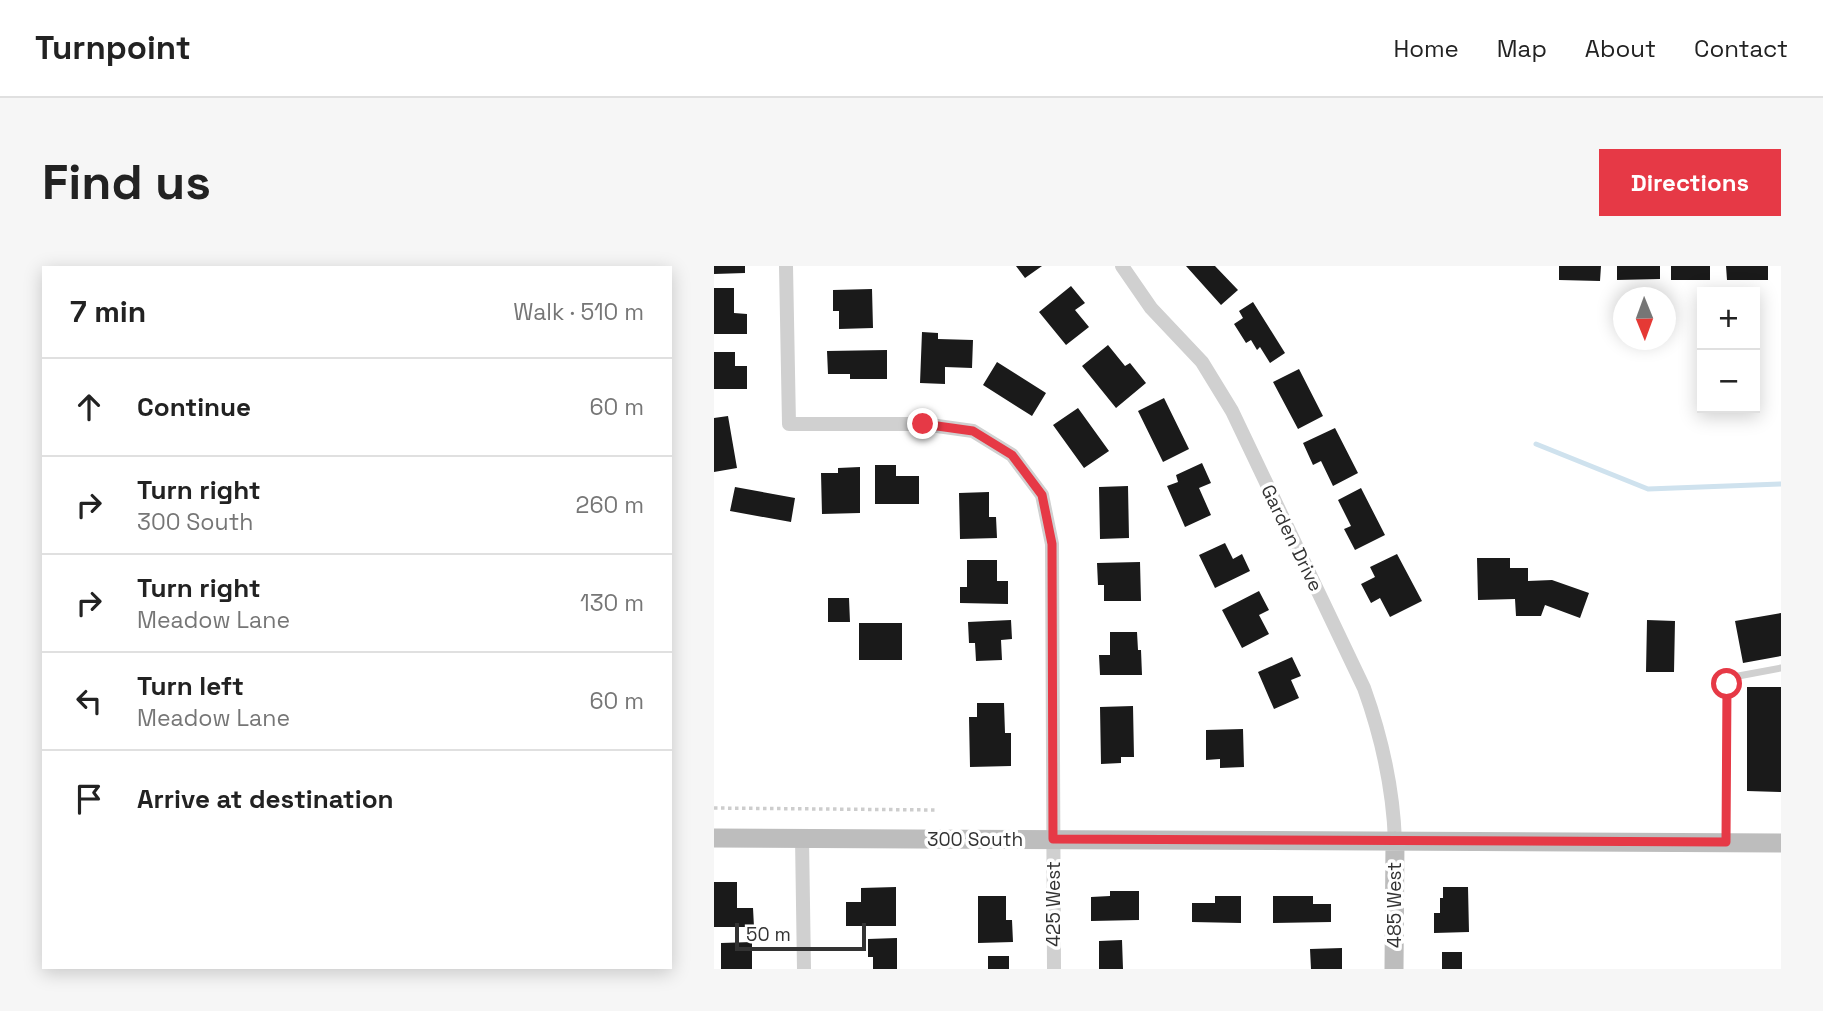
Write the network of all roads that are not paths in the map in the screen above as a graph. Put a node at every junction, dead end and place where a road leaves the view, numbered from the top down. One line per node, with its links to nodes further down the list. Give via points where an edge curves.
1 (786, 266): 6 (street, 425 West, via 789,424 923,424 973,431 1012,455 1042,495 1052,544)
2 (1122, 266): 7 (street, Garden Drive, via 1151,308 1202,362 1231,411 1358,676 1380,732 1393,799)
3 (1781, 668): 8 (lane, via 1733,677 1727,684)
4 (714, 838): 5 (street, 300 South)
5 (802, 838): 6 (street, 300 South); 10 (street)
6 (1053, 839): 7 (street, 300 South); 11 (street, 425 West)
7 (1395, 841): 8 (street, 300 South); 12 (street, 485 West)
8 (1726, 842): 9 (street, 300 South)
9 (1781, 843)
10 (804, 969)
11 (1054, 969)
12 (1394, 969)

